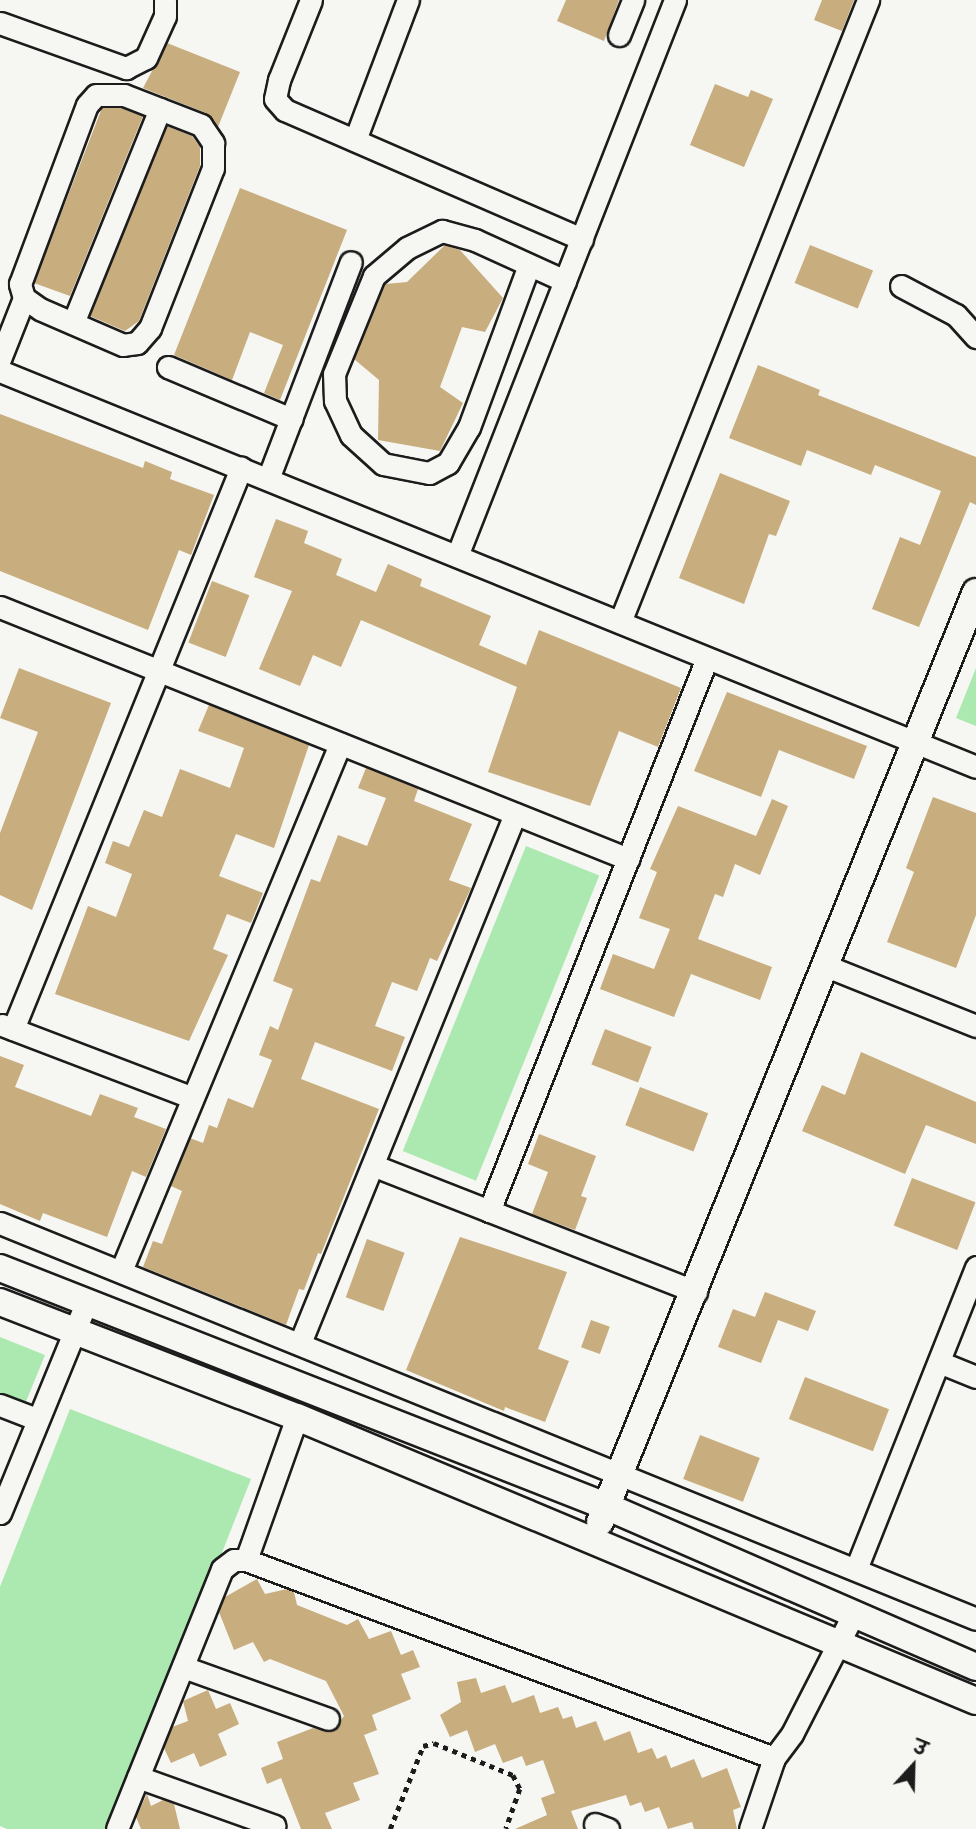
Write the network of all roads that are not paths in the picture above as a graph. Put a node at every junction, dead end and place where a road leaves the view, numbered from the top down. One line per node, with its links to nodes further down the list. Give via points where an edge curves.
1 (165, 0): 7 (street, via 165,16 146,58 127,68)
2 (310, 0): 10 (street, via 275,99 285,110)
3 (408, 0): 10 (street)
4 (633, 0): 8 (street)
5 (675, 0): 11 (street)
6 (868, 0): 28 (street)
7 (0, 23)
8 (619, 35)
9 (160, 108): 16 (street, via 111,94 96,95 88,105 27,258 20,284); 17 (street); 17 (street, via 201,125 213,143 213,167 157,312 137,343 123,345)
10 (355, 140): 11 (street)
11 (582, 239): 14 (street)
12 (351, 262): 22 (street)
13 (530, 265): 13 (street, via 442,231 407,248 374,276 334,374 335,401 351,435 383,464 429,473 448,463 469,427); 14 (street)
14 (565, 281): 25 (street)
15 (901, 286): 18 (street, via 956,316)
16 (24, 298): 17 (street); 19 (street)
17 (73, 323)
18 (976, 337)
19 (0, 359)
20 (168, 367): 22 (street)
21 (0, 371): 23 (street)
22 (291, 419): 24 (street)
23 (241, 468): 24 (street); 30 (street)
24 (268, 480): 25 (street)
25 (457, 556): 28 (street)
26 (976, 593): 31 (street)
27 (0, 607): 30 (street)
28 (620, 622): 29 (street)
29 (708, 658): 31 (street); 35 (street)
30 (159, 670): 32 (street); 38 (street)
31 (916, 742): 33 (street); 36 (street)
32 (340, 744): 34 (street); 39 (street)
33 (976, 766)
34 (515, 814): 35 (street); 40 (street)
35 (628, 859): 41 (street)
36 (826, 966): 37 (street); 46 (street)
37 (976, 1026)
38 (7, 1027): 39 (street)
39 (193, 1098): 45 (street)
40 (375, 1166): 41 (street); 50 (street)
41 (489, 1211): 46 (street)
42 (0, 1223): 45 (street)
43 (976, 1267): 51 (street)
44 (0, 1268): 48 (street)
45 (121, 1271): 50 (street)
46 (696, 1292): 56 (street)
47 (0, 1301): 49 (street)
48 (86, 1303): 49 (street); 57 (street)
49 (75, 1332): 54 (street); 55 (street)
50 (299, 1343): 56 (street)
51 (939, 1362): 52 (street); 61 (street)
52 (976, 1377)
53 (0, 1405): 55 (street)
54 (296, 1417): 59 (street); 60 (street)
55 (37, 1419): 58 (street)
56 (621, 1472): 57 (street); 61 (street)
57 (608, 1507): 59 (street); 62 (street)
58 (0, 1513)
59 (591, 1539): 64 (street)
60 (246, 1560): 65 (street, via 224,1565); 69 (street)
61 (856, 1569): 63 (street)
62 (853, 1615): 64 (street); 66 (street)
63 (976, 1619)
64 (841, 1644): 67 (street); 69 (street)
65 (183, 1667): 68 (street); 70 (street)
66 (976, 1667)
67 (976, 1701)
68 (328, 1720)
69 (774, 1758): 73 (street)
70 (138, 1777): 71 (street); 72 (street)
71 (275, 1826)
72 (117, 1829)
73 (750, 1829)

